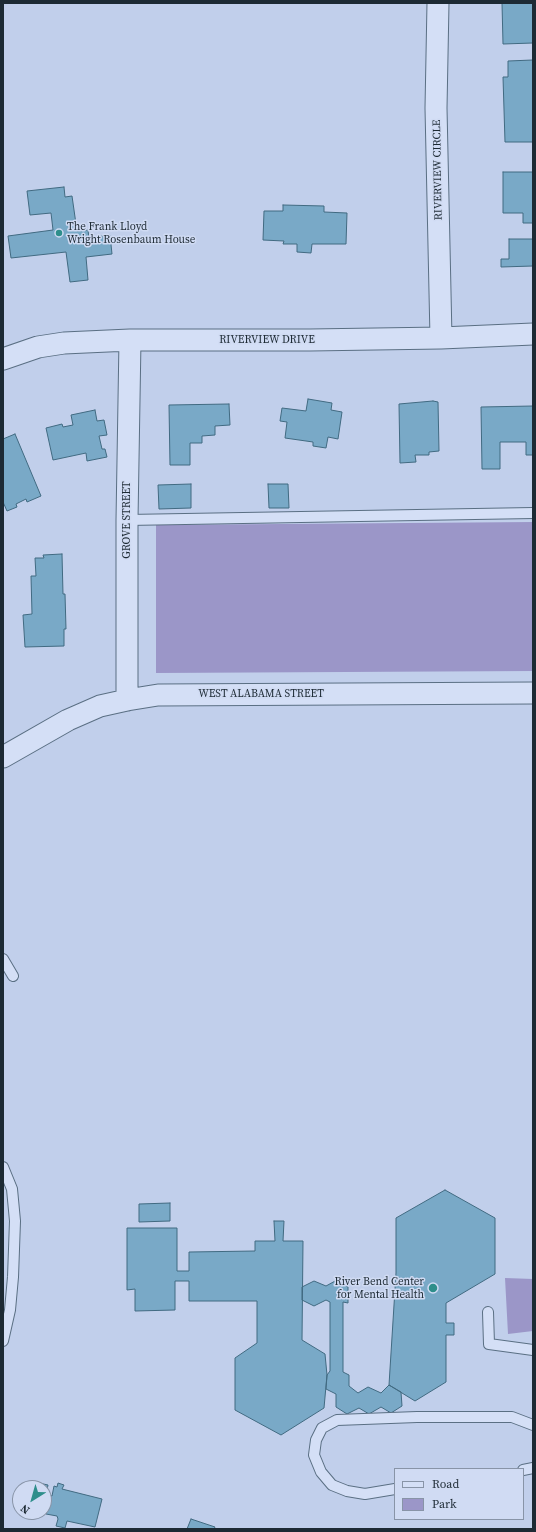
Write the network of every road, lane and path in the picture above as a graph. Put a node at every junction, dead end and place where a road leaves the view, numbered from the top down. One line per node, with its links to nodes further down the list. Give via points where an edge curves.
1 (438, 3): 3 (street, RIVERVIEW CIRCLE, via 436,108)
2 (533, 334): 3 (street, RIVERVIEW DRIVE)
3 (441, 338): 4 (street, RIVERVIEW DRIVE)
4 (130, 340): 5 (street, RIVERVIEW DRIVE, via 64,343 38,347); 7 (street, GROVE STREET)
5 (3, 359)
6 (533, 513): 7 (lane)
7 (127, 520): 9 (street, GROVE STREET)
8 (533, 693): 9 (street, WEST ALABAMA STREET, via 158,695)
9 (127, 700): 10 (street, WEST ALABAMA STREET, via 100,706 68,720)
10 (3, 757)
11 (3, 959): 12 (lane)
12 (13, 976)
13 (3, 1167): 15 (lane, via 12,1189 14,1221 10,1310)
14 (488, 1312): 16 (lane, via 489,1344)
15 (3, 1341)
16 (533, 1350)
17 (533, 1425): 18 (lane, via 512,1417 417,1417 337,1420 322,1428 316,1440 314,1455 321,1472 332,1485 365,1494)
18 (394, 1490)

